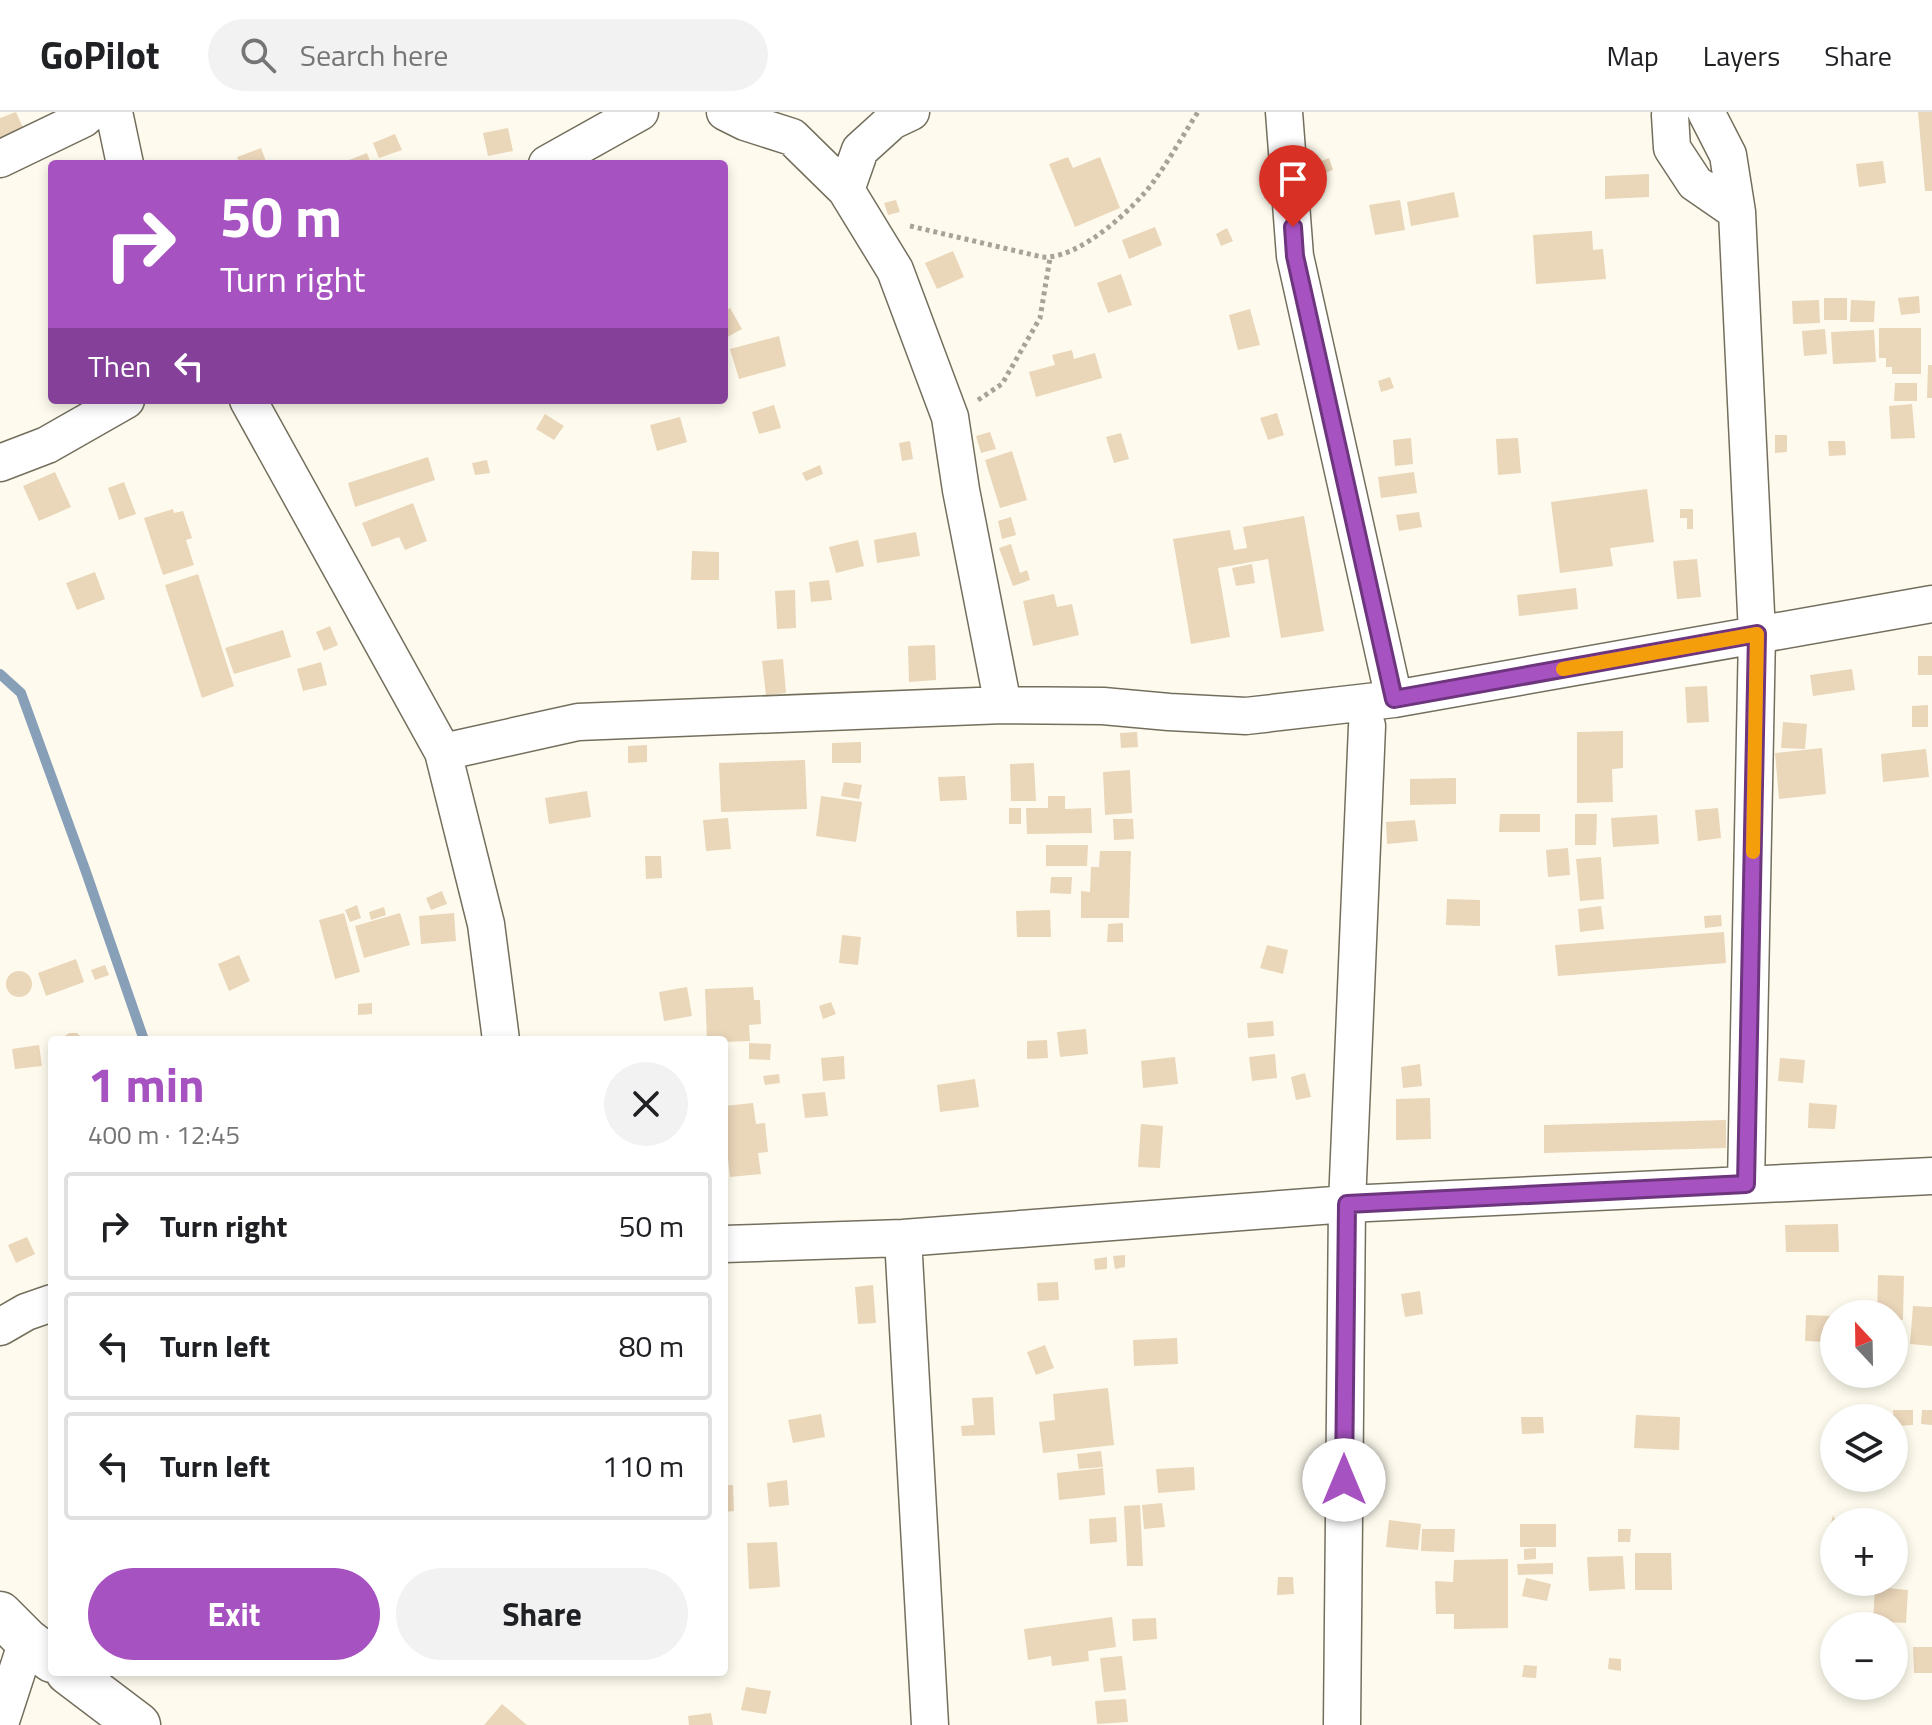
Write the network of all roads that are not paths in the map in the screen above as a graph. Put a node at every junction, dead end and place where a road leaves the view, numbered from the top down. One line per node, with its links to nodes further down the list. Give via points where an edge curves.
1 (91, 112): 9 (street)
2 (114, 112): 10 (street)
3 (640, 112): 11 (street)
4 (725, 112): 12 (street, via 792,137)
5 (911, 112): 12 (street, via 892,121 860,150)
6 (1284, 112): 19 (street, via 1295,256)
7 (1671, 112): 13 (street, via 1672,148 1695,183)
8 (1706, 112): 13 (street, via 1728,155)
9 (0, 159)
10 (124, 160)
11 (554, 160)
12 (854, 203): 20 (street, via 895,270 950,417)
13 (1737, 212): 18 (street)
14 (119, 404): 16 (street, via 47,445)
15 (250, 404): 22 (street)
16 (0, 463)
17 (1932, 604): 18 (street)
18 (1757, 634): 19 (street); 25 (street)
19 (1394, 699): 20 (street, via 1246,716)
20 (1003, 705): 22 (street, via 578,722)
21 (1367, 726): 26 (street)
22 (443, 752): 23 (street, via 486,924)
23 (500, 1036)
24 (1932, 1176): 25 (street)
25 (1746, 1184): 26 (street)
26 (1347, 1204): 27 (street); 36 (street)
27 (903, 1238): 28 (street); 35 (street)
28 (728, 1244)
29 (48, 1304): 30 (street)
30 (0, 1327)
31 (26, 1639): 33 (street)
32 (73, 1676): 34 (main road)
33 (0, 1724)
34 (138, 1725)
35 (930, 1725)
36 (1342, 1725)

